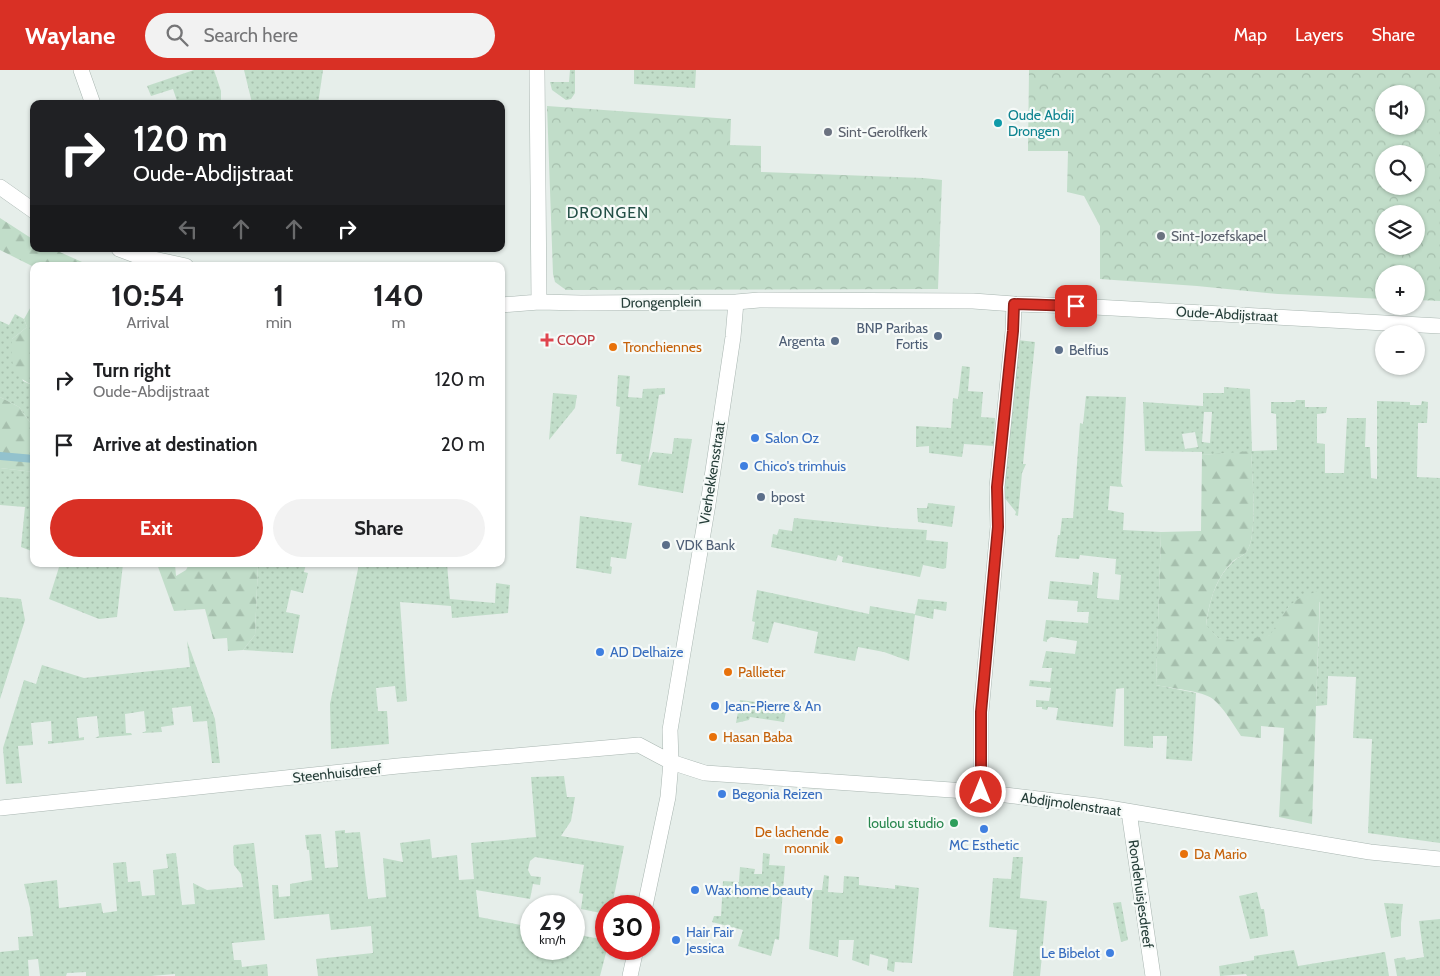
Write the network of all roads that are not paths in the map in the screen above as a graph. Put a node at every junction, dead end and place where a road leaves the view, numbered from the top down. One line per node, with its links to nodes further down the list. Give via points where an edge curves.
1 (81, 70): 3 (street)
2 (537, 70): 8 (street)
3 (92, 100)
4 (0, 187): 5 (street)
5 (30, 208)
6 (135, 252): 7 (street)
7 (171, 262)
8 (539, 302): 9 (street, Drongenplein); 11 (street, Drongenplein)
9 (736, 302): 10 (street, Drongenplein, via 952,300); 13 (street, Vierhekkensstraat, via 709,494 670,730)
10 (1014, 304): 12 (street, Oude-Abdijstraat); 14 (street, via 981,712)
11 (505, 305)
12 (1440, 326)
13 (671, 762): 14 (street, Abdijmolenstraat, via 706,774); 15 (street, Steenhuisdreef, via 639,745 398,766); 18 (street, Vierhekkensstraat, via 668,797)
14 (981, 792): 16 (street, Abdijmolenstraat)
15 (0, 808)
16 (1129, 812): 17 (street, Abdijmolenstraat, via 1370,852); 21 (street, Rondehuisjesdreef)
17 (1440, 859)
18 (647, 895)
19 (634, 960): 20 (street)
20 (630, 976)
21 (1152, 976)

